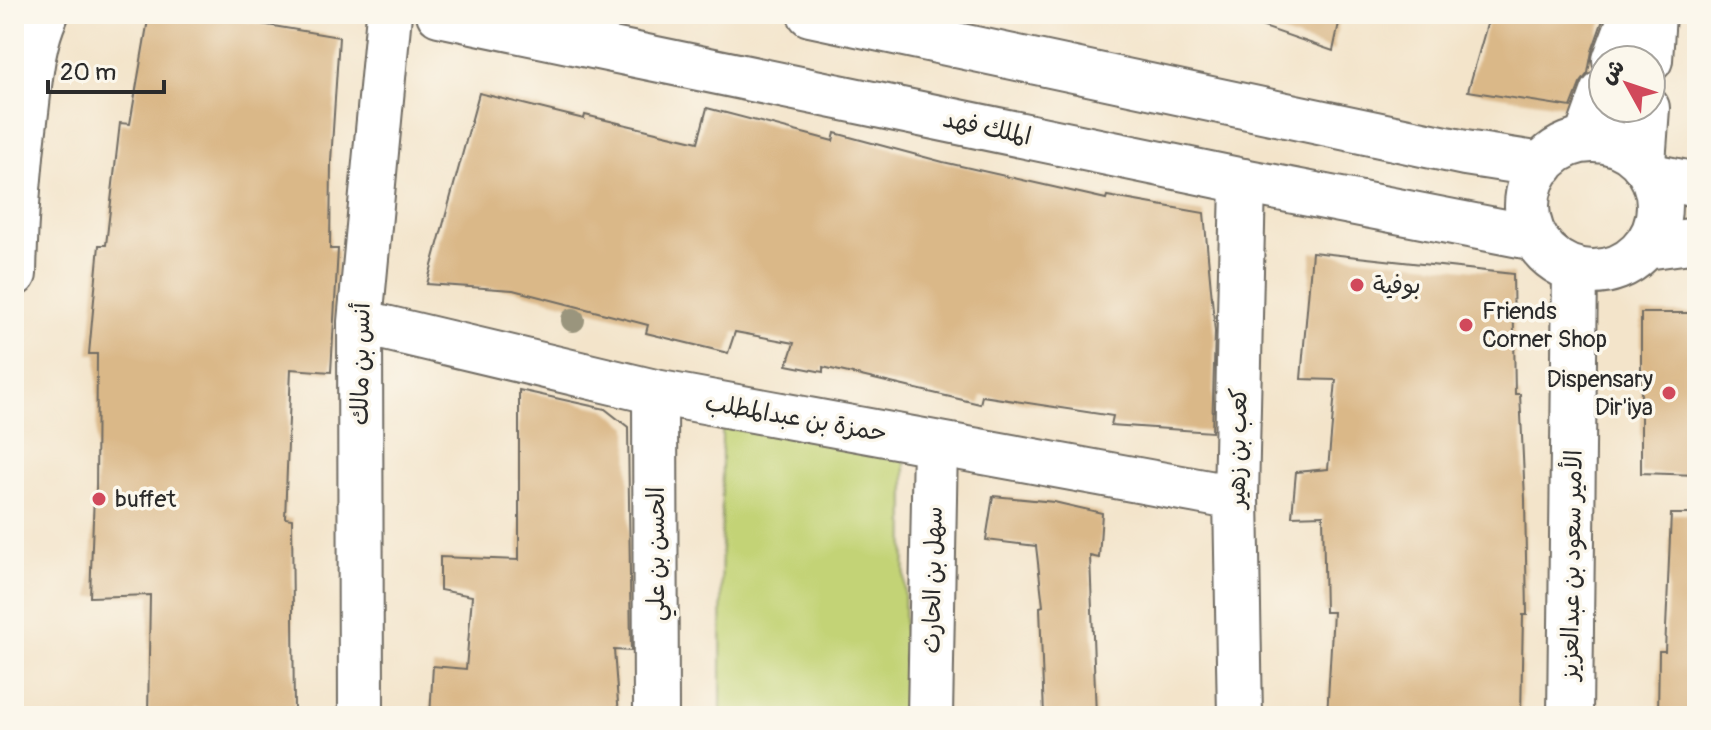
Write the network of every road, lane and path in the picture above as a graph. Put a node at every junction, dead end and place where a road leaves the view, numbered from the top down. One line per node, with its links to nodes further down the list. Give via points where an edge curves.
1 (46, 14): 20 (street, via 29,85 15,201)
2 (389, 14): 21 (street, أنس بن مالك)
3 (439, 14): 14 (street, الملك فهد)
4 (1632, 14): 7 (street)
5 (1653, 14): 8 (street)
6 (837, 17): 12 (street, via 1465,153)
7 (1621, 44)
8 (1651, 44)
9 (1592, 124): 11 (street)
10 (1647, 124): 13 (street)
11 (1586, 140): 12 (street, via 1561,148); 13 (street, via 1624,147)
12 (1542, 165): 16 (street, via 1527,201)
13 (1648, 169): 15 (street); 18 (street, via 1658,188 1659,208)
14 (1243, 181): 16 (street, الملك فهد); 24 (street, كعب بن زهير)
15 (1697, 185)
16 (1535, 238): 19 (street, via 1545,252)
17 (1697, 240): 18 (street)
18 (1646, 247): 19 (street, via 1614,269)
19 (1575, 270): 29 (street, الأمير سعود بن عبدالعزيز)
20 (14, 274)
21 (360, 322): 22 (street, حمزة بن عبدالمطلب); 25 (street, أنس بن مالك)
22 (655, 392): 23 (street, حمزة بن عبدالمطلب); 26 (street, الحسن بن علي)
23 (935, 444): 24 (street, حمزة بن عبدالمطلب); 27 (street, سهل بن الحارث)
24 (1236, 498): 28 (street, كعب بن زهير)
25 (361, 716)
26 (656, 716)
27 (930, 716)
28 (1240, 716)
29 (1570, 716)

